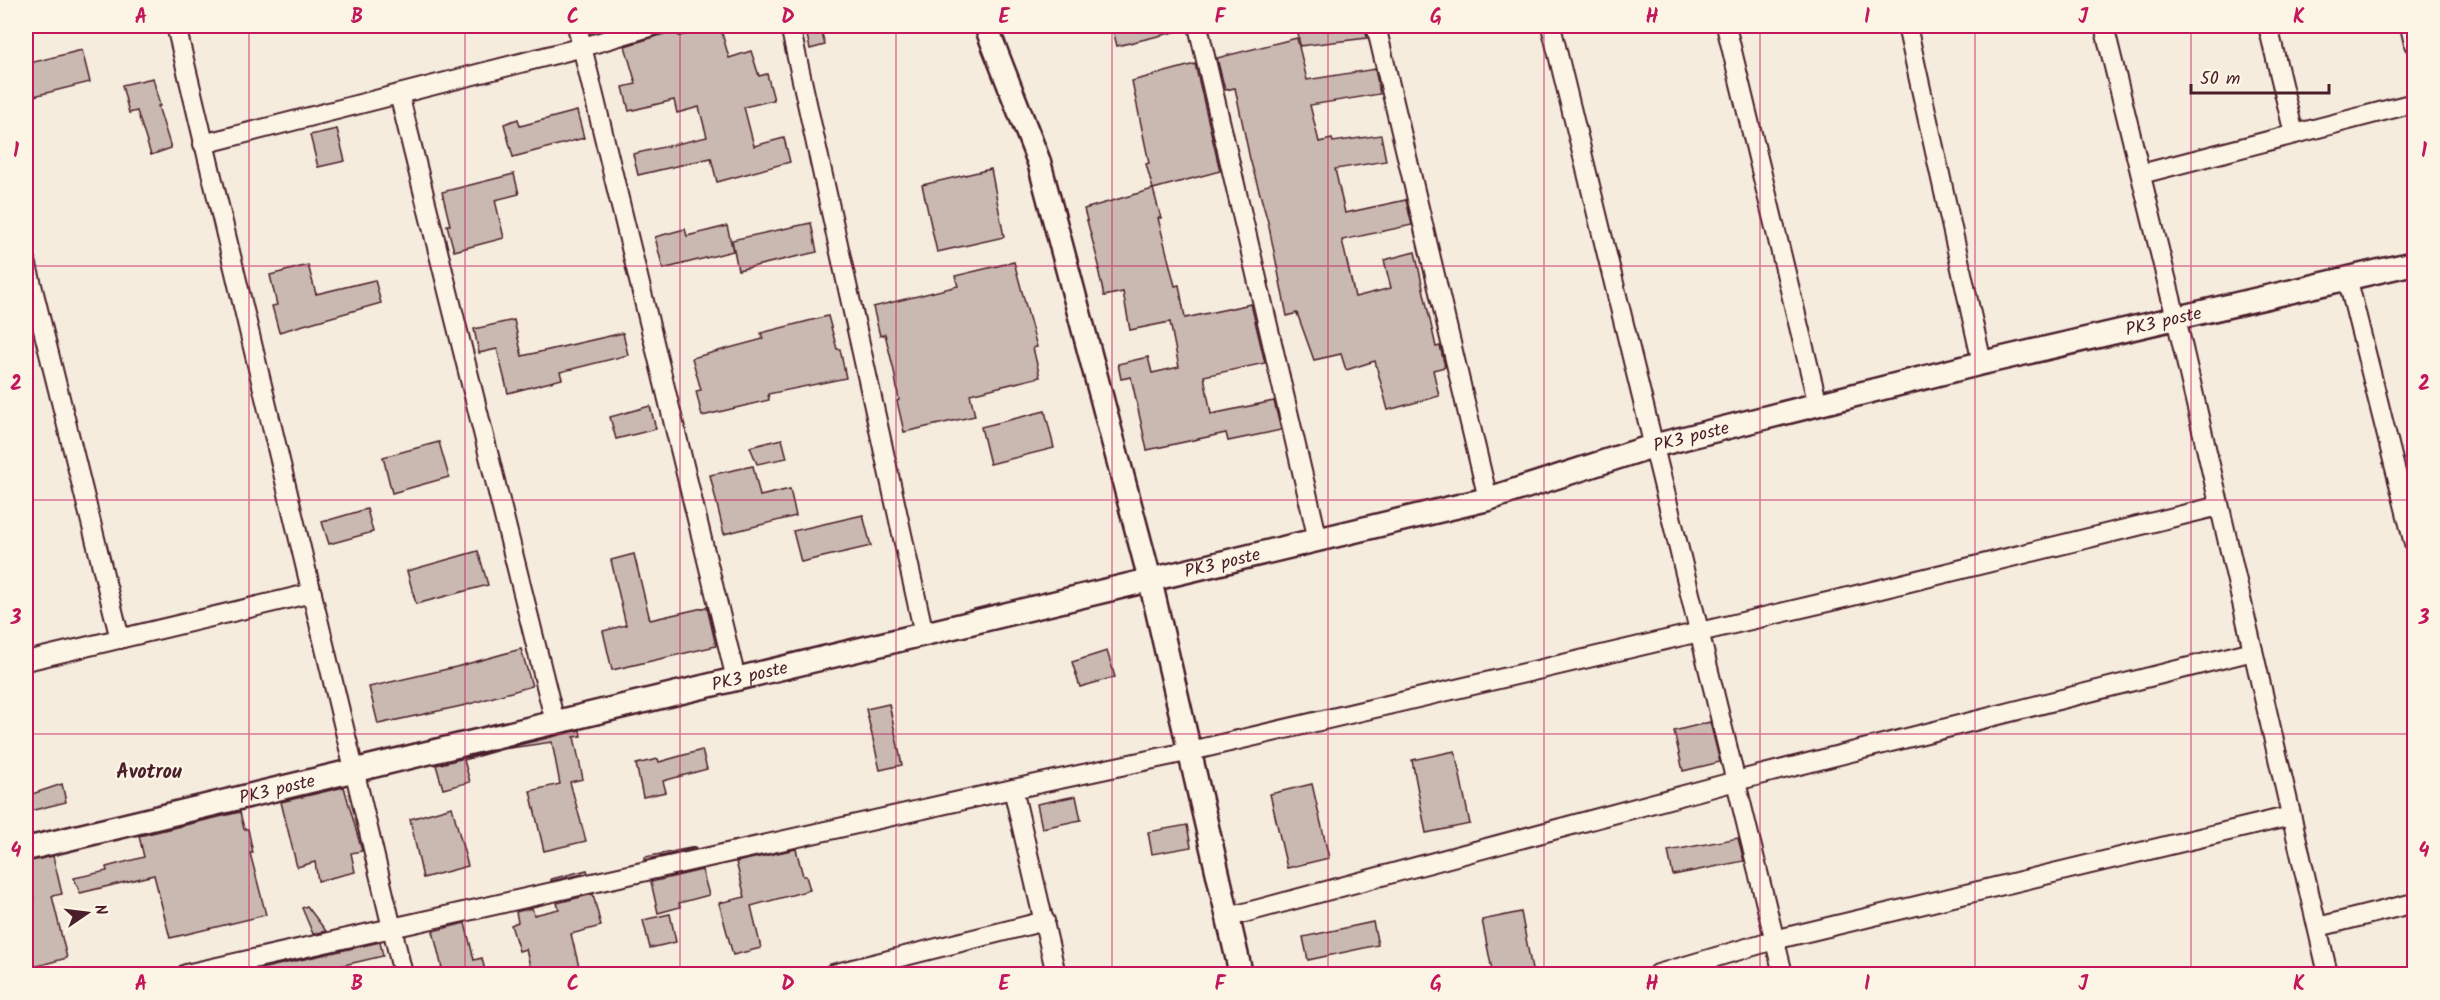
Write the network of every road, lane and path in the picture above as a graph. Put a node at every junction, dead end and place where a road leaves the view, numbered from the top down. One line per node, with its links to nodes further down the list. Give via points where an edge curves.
1 (176, 26): 19 (street)
2 (577, 26): 15 (street)
3 (653, 26): 15 (street)
4 (790, 26): 35 (street)
5 (986, 26): 32 (street, via 1039,162)
6 (1198, 26): 30 (street)
7 (1376, 26): 28 (street)
8 (1551, 26): 27 (street)
9 (1726, 26): 26 (street)
10 (1907, 26): 25 (street)
11 (2104, 26): 20 (street)
12 (2268, 26): 18 (street)
13 (2410, 26): 14 (street)
14 (2415, 45)
15 (583, 47): 16 (street); 39 (street)
16 (399, 94): 19 (street); 40 (street)
17 (2415, 103): 18 (street)
18 (2294, 134): 20 (street)
19 (203, 144): 33 (street)
20 (2141, 174): 24 (street)
21 (26, 261): 36 (street)
22 (2415, 263): 23 (street, PK3 poste)
23 (2348, 277): 24 (street, PK3 poste); 31 (street)
24 (2176, 318): 25 (street, PK3 poste); 29 (street)
25 (1982, 363): 26 (street, PK3 poste)
26 (1818, 405): 27 (street, PK3 poste)
27 (1653, 446): 28 (street, PK3 poste); 34 (street)
28 (1488, 499): 30 (street, PK3 poste)
29 (2220, 506): 34 (street); 37 (street)
30 (1318, 540): 32 (street, PK3 poste)
31 (2415, 544)
32 (1150, 580): 35 (street, PK3 poste); 41 (street)
33 (312, 593): 36 (street); 42 (street)
34 (1700, 632): 41 (street); 43 (street)
35 (924, 634): 39 (street, PK3 poste)
36 (120, 639): 38 (street)
37 (2253, 651): 43 (street); 45 (street)
38 (26, 662)
39 (736, 679): 40 (street, PK3 poste)
40 (555, 722): 42 (street, PK3 poste)
41 (1191, 751): 44 (street); 48 (street)
42 (354, 771): 46 (street, PK3 poste); 51 (street)
43 (1736, 782): 48 (street); 52 (street)
44 (1013, 789): 49 (street); 51 (street)
45 (2291, 816): 50 (street); 52 (street)
46 (26, 849)
47 (2415, 903): 50 (street)
48 (1229, 917): 58 (street)
49 (1045, 921): 56 (street); 57 (street)
50 (2318, 927): 61 (street)
51 (392, 928): 53 (street); 55 (street)
52 (1774, 940): 59 (street); 60 (street)
53 (217, 971): 54 (street)
54 (186, 975)
55 (403, 975)
56 (833, 975)
57 (1056, 975)
58 (1242, 975)
59 (1658, 975)
60 (1783, 975)
61 (2328, 975)

